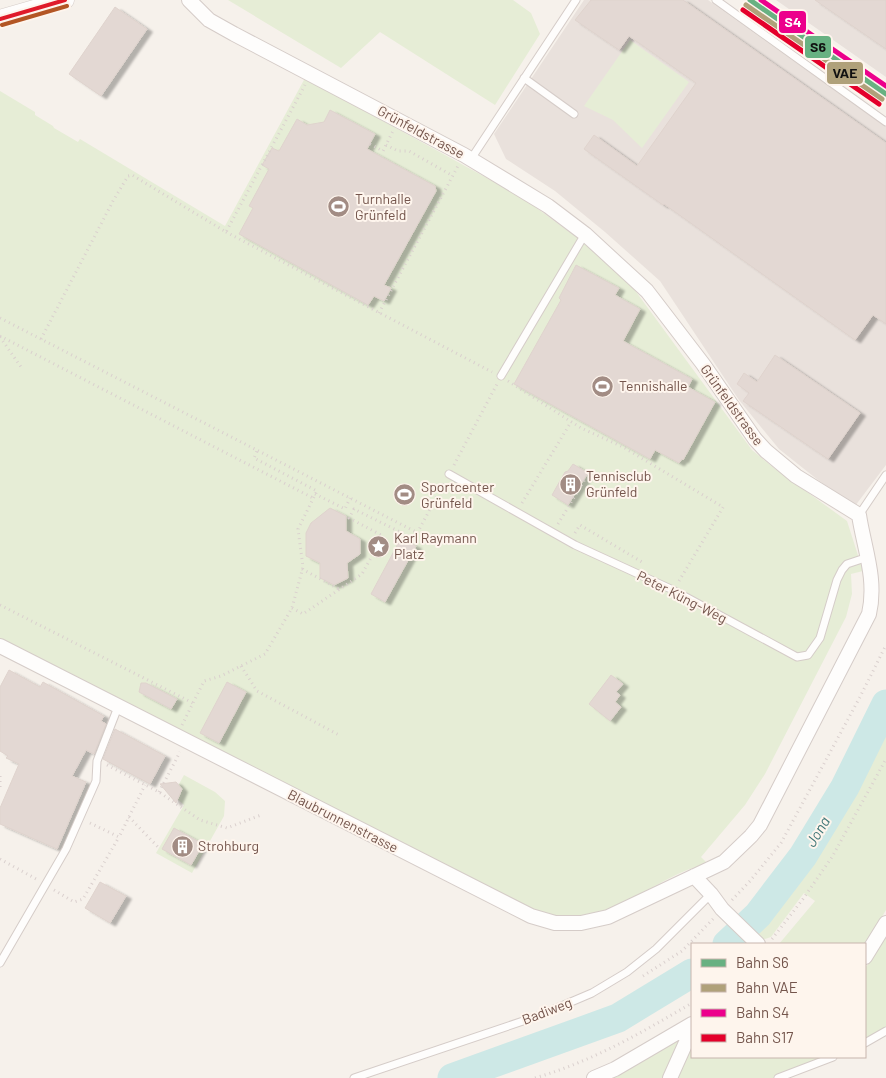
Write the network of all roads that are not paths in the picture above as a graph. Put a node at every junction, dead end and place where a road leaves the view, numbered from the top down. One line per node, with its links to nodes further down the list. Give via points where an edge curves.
1 (64, 0): 5 (street)
2 (189, 0): 9 (street, Grünfeldstrasse, via 209,20)
3 (576, 0): 6 (lane)
4 (716, 0): 8 (lane)
5 (0, 19)
6 (524, 78): 7 (lane); 9 (lane)
7 (574, 114)
8 (886, 122)
9 (468, 157): 10 (street, Grünfeldstrasse, via 540,201)
10 (585, 234): 11 (lane); 14 (street, Grünfeldstrasse, via 647,291 703,364 754,439 796,476)
11 (501, 376)
12 (449, 474): 15 (lane, Peter Küng-Weg, via 553,533 673,590 797,657 812,652 820,638 842,570 847,564)
13 (886, 475): 14 (lane)
14 (859, 514): 15 (street)
15 (868, 557): 18 (street, via 872,592 869,614 760,825 724,862)
16 (0, 646): 17 (street, Blaubrunnenstrasse)
17 (118, 707): 18 (street, Blaubrunnenstrasse, via 530,916 555,923 581,923 608,917); 23 (lane, via 97,761 96,780 66,849)
18 (694, 876): 19 (street)
19 (711, 894): 21 (street, via 724,911); 29 (lane, Badiweg, via 656,949 592,994 538,1016)
20 (886, 923): 22 (street)
21 (764, 943)
22 (866, 955)
23 (0, 963)
24 (691, 1025): 30 (street)
25 (691, 1031): 31 (street)
26 (886, 1031): 27 (lane)
27 (866, 1042)
28 (830, 1058): 32 (lane)
29 (354, 1078)
30 (594, 1078)
31 (670, 1078)
32 (778, 1078)

